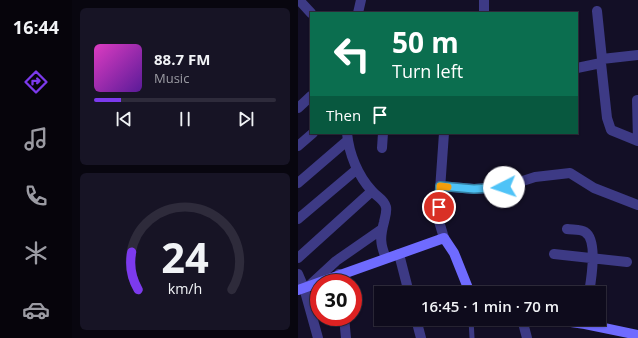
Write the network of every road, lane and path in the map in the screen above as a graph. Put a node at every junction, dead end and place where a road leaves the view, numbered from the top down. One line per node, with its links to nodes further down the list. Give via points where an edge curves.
1 (361, 0): 6 (street)
2 (484, 0): 7 (street)
3 (302, 3): 5 (street)
4 (597, 11): 9 (street)
5 (310, 12)
6 (358, 12)
7 (484, 12)
8 (638, 55): 9 (street)
9 (602, 61): 10 (street); 18 (street, via 607,118 611,130)
10 (578, 68)
11 (310, 97): 13 (street)
12 (637, 100): 18 (street)
13 (298, 108)
14 (312, 134): 19 (street)
15 (383, 134): 20 (street)
16 (444, 134): 23 (street)
17 (348, 137): 21 (street); 22 (street)
18 (638, 141)
19 (298, 146)
20 (382, 148)
21 (356, 170): 24 (street); 26 (street)
22 (298, 184)
23 (440, 186): 25 (street, via 474,189 504,187 535,177 570,173 594,188); 29 (street, via 438,218)
24 (372, 191): 27 (street, via 384,202 386,209); 32 (street)
25 (638, 205)
26 (298, 219)
27 (382, 229): 33 (street, via 381,246); 41 (street, via 336,261)
28 (567, 229): 34 (street, via 585,232 589,236)
29 (444, 238): 30 (street); 39 (street, via 454,253)
30 (399, 254): 33 (street); 38 (street)
31 (554, 254): 34 (street)
32 (298, 258)
33 (386, 258): 37 (street)
34 (594, 259): 35 (street); 40 (street)
35 (627, 262)
36 (298, 274): 41 (street)
37 (351, 274)
38 (407, 286)
39 (467, 286)
40 (590, 286)
41 (304, 288): 48 (street)
42 (345, 326): 49 (street)
43 (418, 326): 50 (street)
44 (471, 326): 51 (lane)
45 (524, 326): 52 (street)
46 (601, 326): 47 (street)
47 (637, 336)
48 (318, 338)
49 (346, 338)
50 (421, 338)
51 (472, 338)
52 (527, 338)

